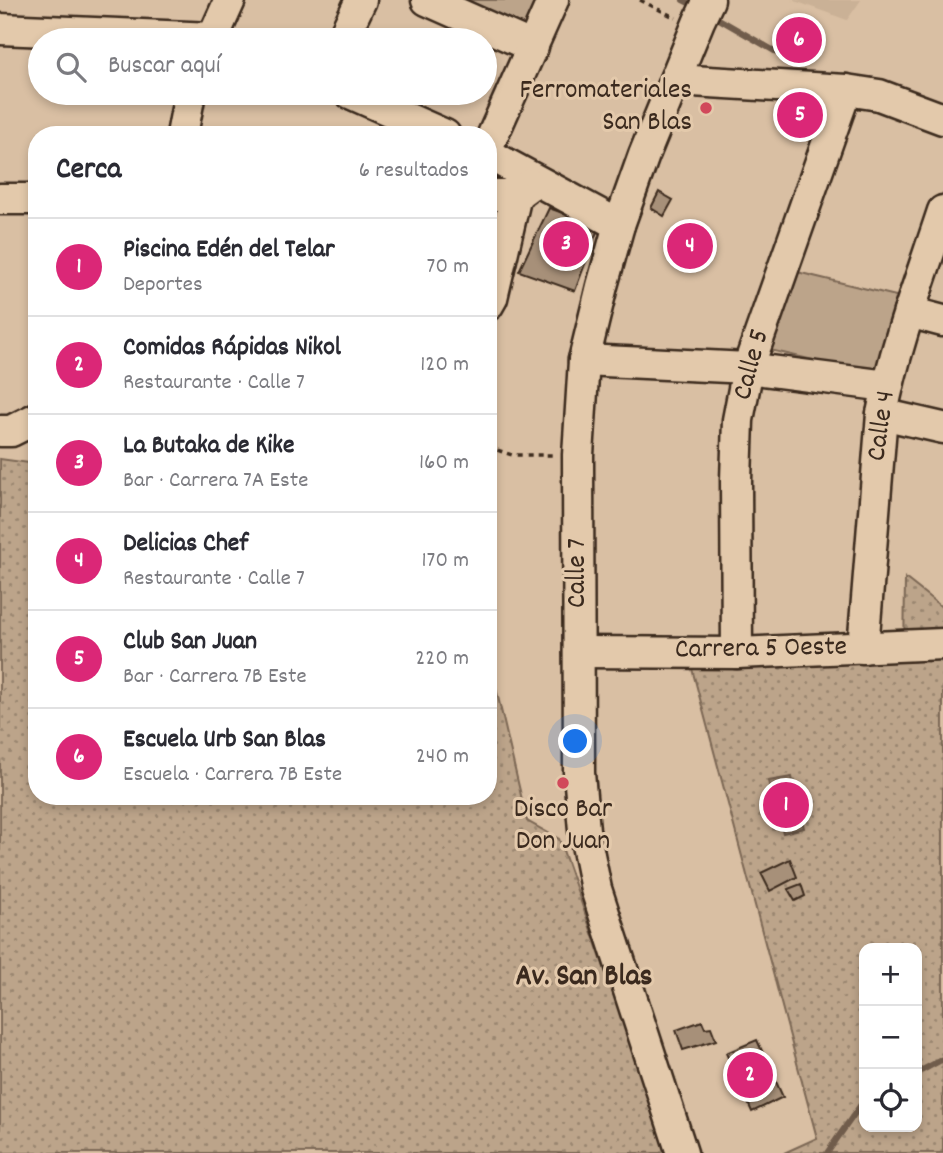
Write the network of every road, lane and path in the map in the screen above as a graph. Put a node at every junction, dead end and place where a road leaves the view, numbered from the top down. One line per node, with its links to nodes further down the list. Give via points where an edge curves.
1 (230, 0): 7 (street)
2 (361, 0): 8 (street)
3 (427, 0): 9 (street)
4 (553, 0): 13 (street)
5 (640, 0): 6 (path)
6 (703, 13): 14 (street, Calle 7)
7 (219, 28)
8 (348, 28)
9 (490, 28)
10 (0, 29): 11 (street)
11 (28, 30)
12 (497, 31): 13 (street)
13 (533, 47): 21 (street)
14 (675, 80): 15 (street); 27 (street, Calle 7)
15 (846, 90): 18 (street, via 879,95); 32 (street, Calle 5)
16 (188, 105): 19 (street)
17 (377, 105): 20 (street)
18 (943, 119)
19 (184, 126)
20 (425, 126)
21 (497, 126)
22 (497, 166): 23 (street)
23 (514, 190): 27 (street); 28 (street)
24 (0, 198): 25 (street)
25 (28, 199)
26 (943, 211): 29 (street, Calle 4)
27 (620, 225): 31 (street, Calle 7)
28 (497, 265)
29 (909, 312): 30 (street); 33 (street, Calle 4)
30 (943, 321)
31 (584, 360): 32 (street); 38 (street, Calle 7)
32 (748, 368): 33 (street); 42 (street, Calle 5, via 738,420)
33 (884, 400): 35 (street); 40 (street, Calle 4)
34 (28, 422): 36 (street)
35 (943, 428)
36 (0, 431)
37 (497, 450): 38 (path, via 512,455)
38 (578, 455): 41 (street, Calle 7)
39 (943, 644): 40 (street, Carrera 5 Oeste)
40 (863, 648): 42 (street, Carrera 5 Oeste)
41 (579, 652): 42 (street, Carrera 5 Oeste); 43 (street, Calle 7, via 579,774 596,889)
42 (737, 653)
43 (682, 1153)

